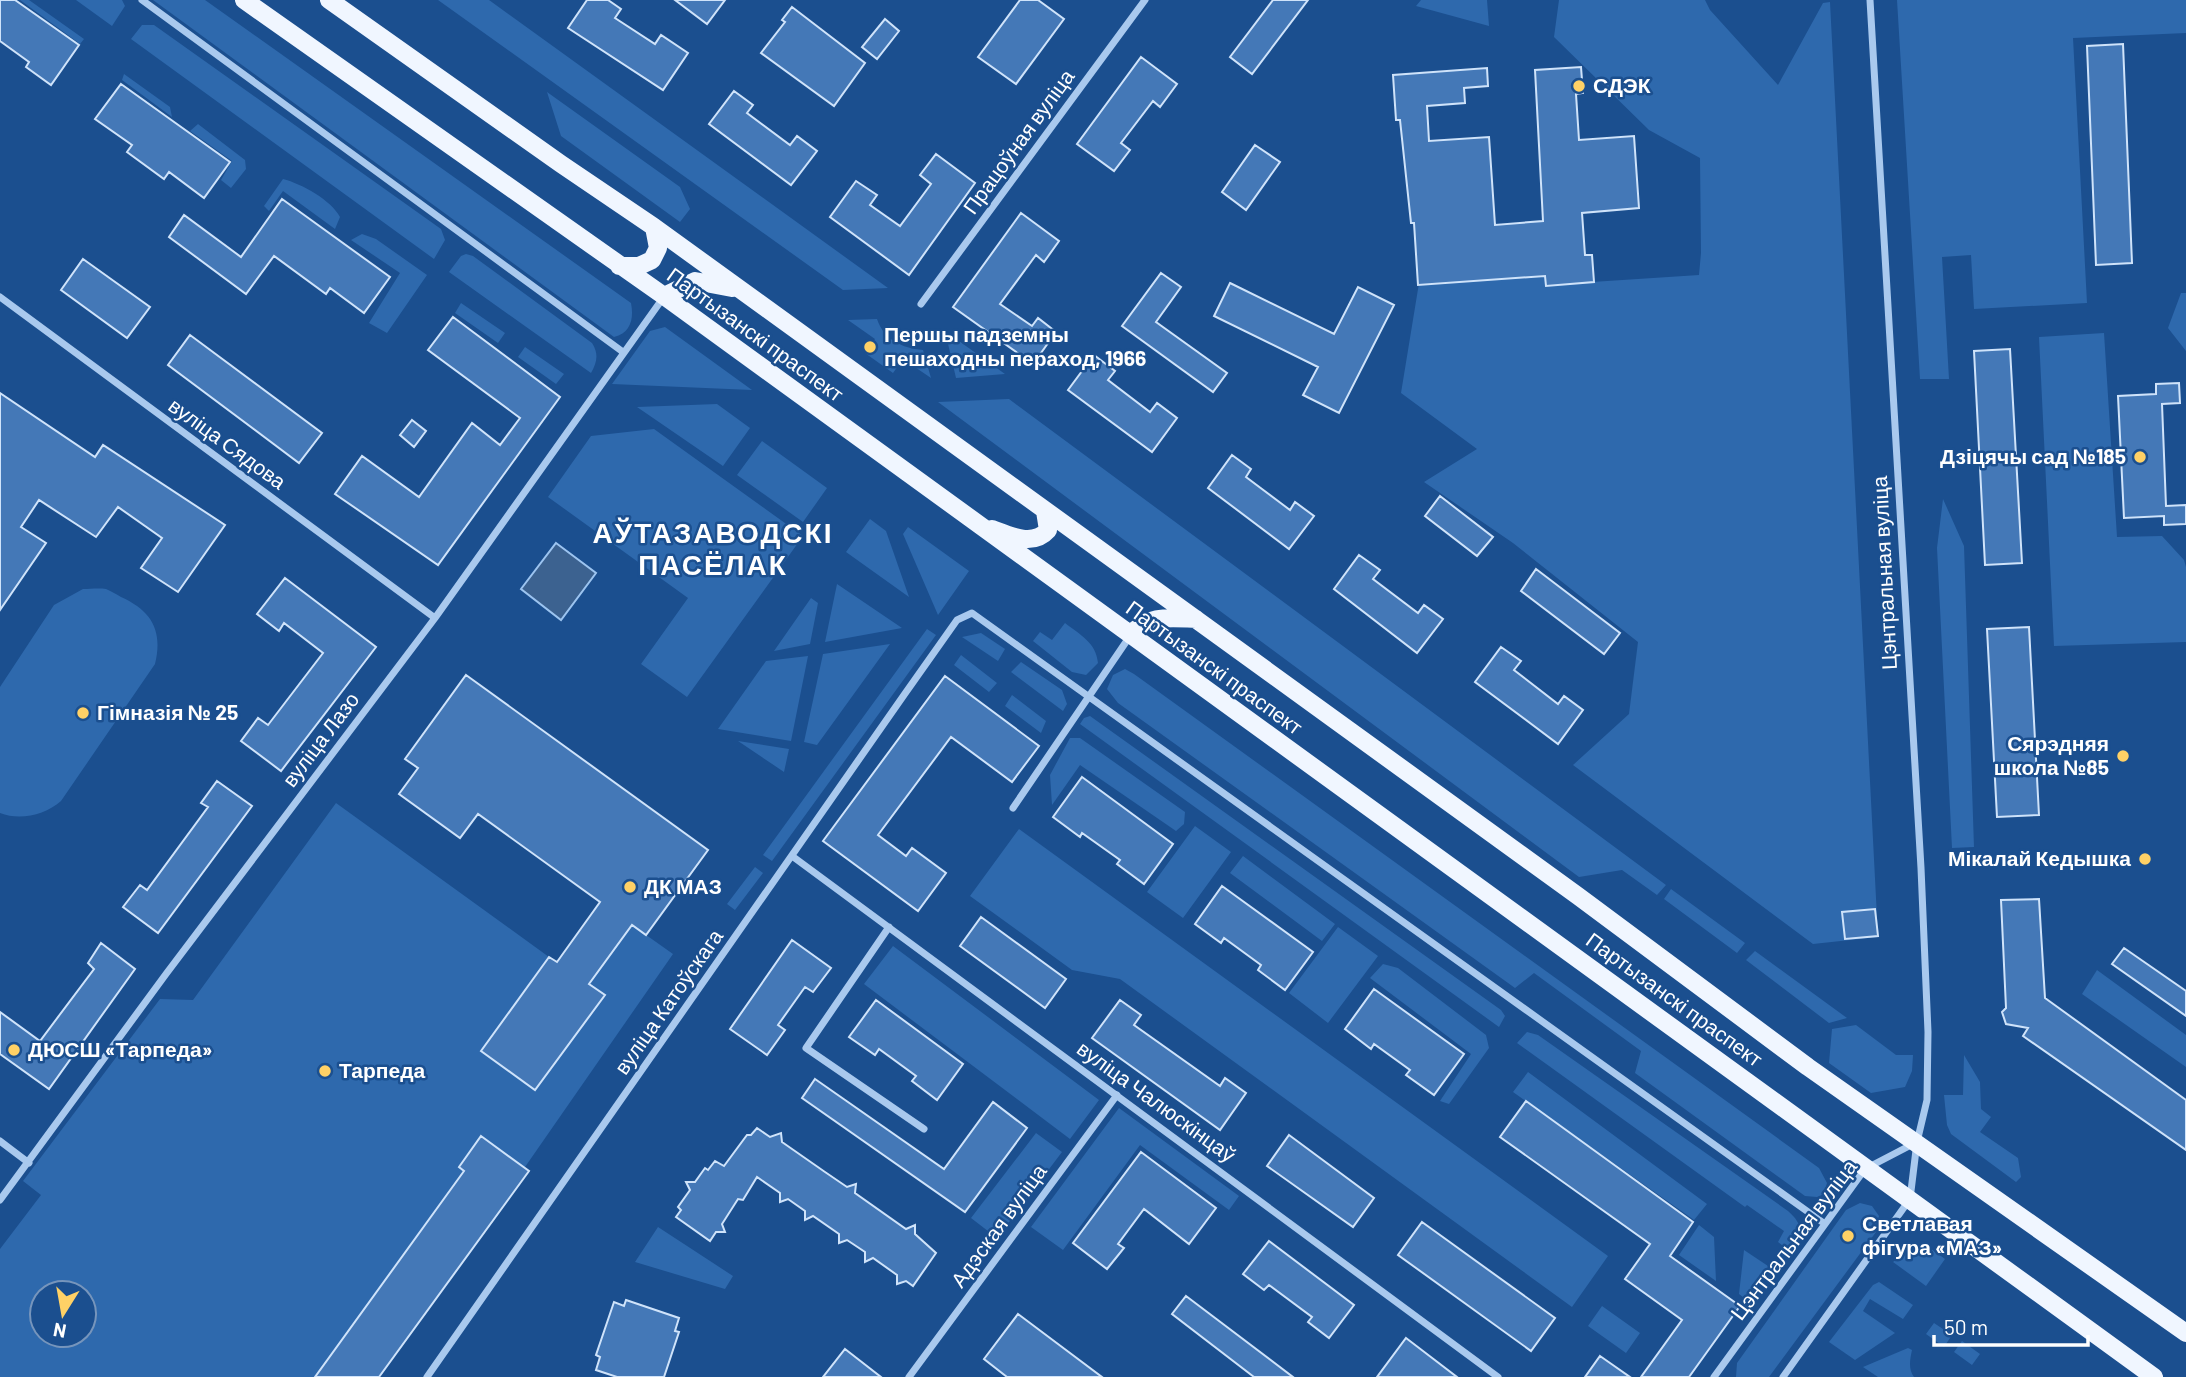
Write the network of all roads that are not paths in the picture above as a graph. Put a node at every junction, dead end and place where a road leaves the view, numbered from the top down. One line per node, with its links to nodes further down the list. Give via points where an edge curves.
1 (142, 0): 12 (street)
2 (244, 0): 7 (main road, Партызанскі праспект)
3 (330, 0): 6 (main road, Партызанскі праспект)
4 (1145, 0): 11 (street, Працоўная вуліца)
5 (1870, 0): 25 (street, Цэнтральная вуліца, via 1921,868 1927,1100)
6 (654, 226): 7 (main road, via 658,248 652,260 639,266); 8 (main road, Партызанскі праспект)
7 (619, 266): 9 (main road, Партызанскі праспект)
8 (742, 290): 9 (main road, via 695,281); 13 (main road, Партызанскі праспект)
9 (664, 296): 12 (street, вуліца Лазо); 14 (main road, Партызанскі праспект)
10 (0, 297): 15 (street, вуліца Сядова)
11 (921, 304)
12 (623, 352): 15 (street, вуліца Лазо)
13 (1045, 511): 14 (main road, via 1048,530 1030,540); 16 (main road, Партызанскі праспект)
14 (973, 522): 17 (main road, Партызанскі праспект)
15 (435, 618): 26 (street, вуліца Лазо)
16 (1196, 620): 17 (main road, via 1148,621); 25 (main road, Партызанскі праспект)
17 (1131, 635): 18 (street); 27 (main road, Партызанскі праспект)
18 (1089, 696): 19 (street); 20 (street, вуліца Катоўскага, via 979,617 965,615); 30 (street)
19 (1013, 808)
20 (792, 856): 21 (street, вуліца Чалюскінцаў); 33 (street, вуліца Катоўскага)
21 (888, 927): 22 (street, вуліца Чалюскінцаў); 23 (street, via 806,1048)
22 (1117, 1095): 32 (street, Адэская вуліца); 35 (street, вуліца Чалюскінцаў)
23 (924, 1129)
24 (0, 1141): 26 (street)
25 (1917, 1142): 27 (street, Цэнтральная вуліца); 28 (street, Цэнтральная вуліца); 31 (main road, Партызанскі праспект)
26 (29, 1163): 29 (street, вуліца Лазо)
27 (1865, 1169): 28 (main road, Партызанскі праспект); 30 (street, Цэнтральная вуліца)
28 (1910, 1199): 37 (street, Цэнтральная вуліца); 38 (main road, Партызанскі праспект)
29 (0, 1200)
30 (1825, 1224): 36 (street, Цэнтральная вуліца)
31 (2186, 1333)
32 (912, 1374): 34 (street)
33 (427, 1377)
34 (924, 1377)
35 (1498, 1377)
36 (1714, 1377)
37 (1783, 1377)
38 (2154, 1377)

